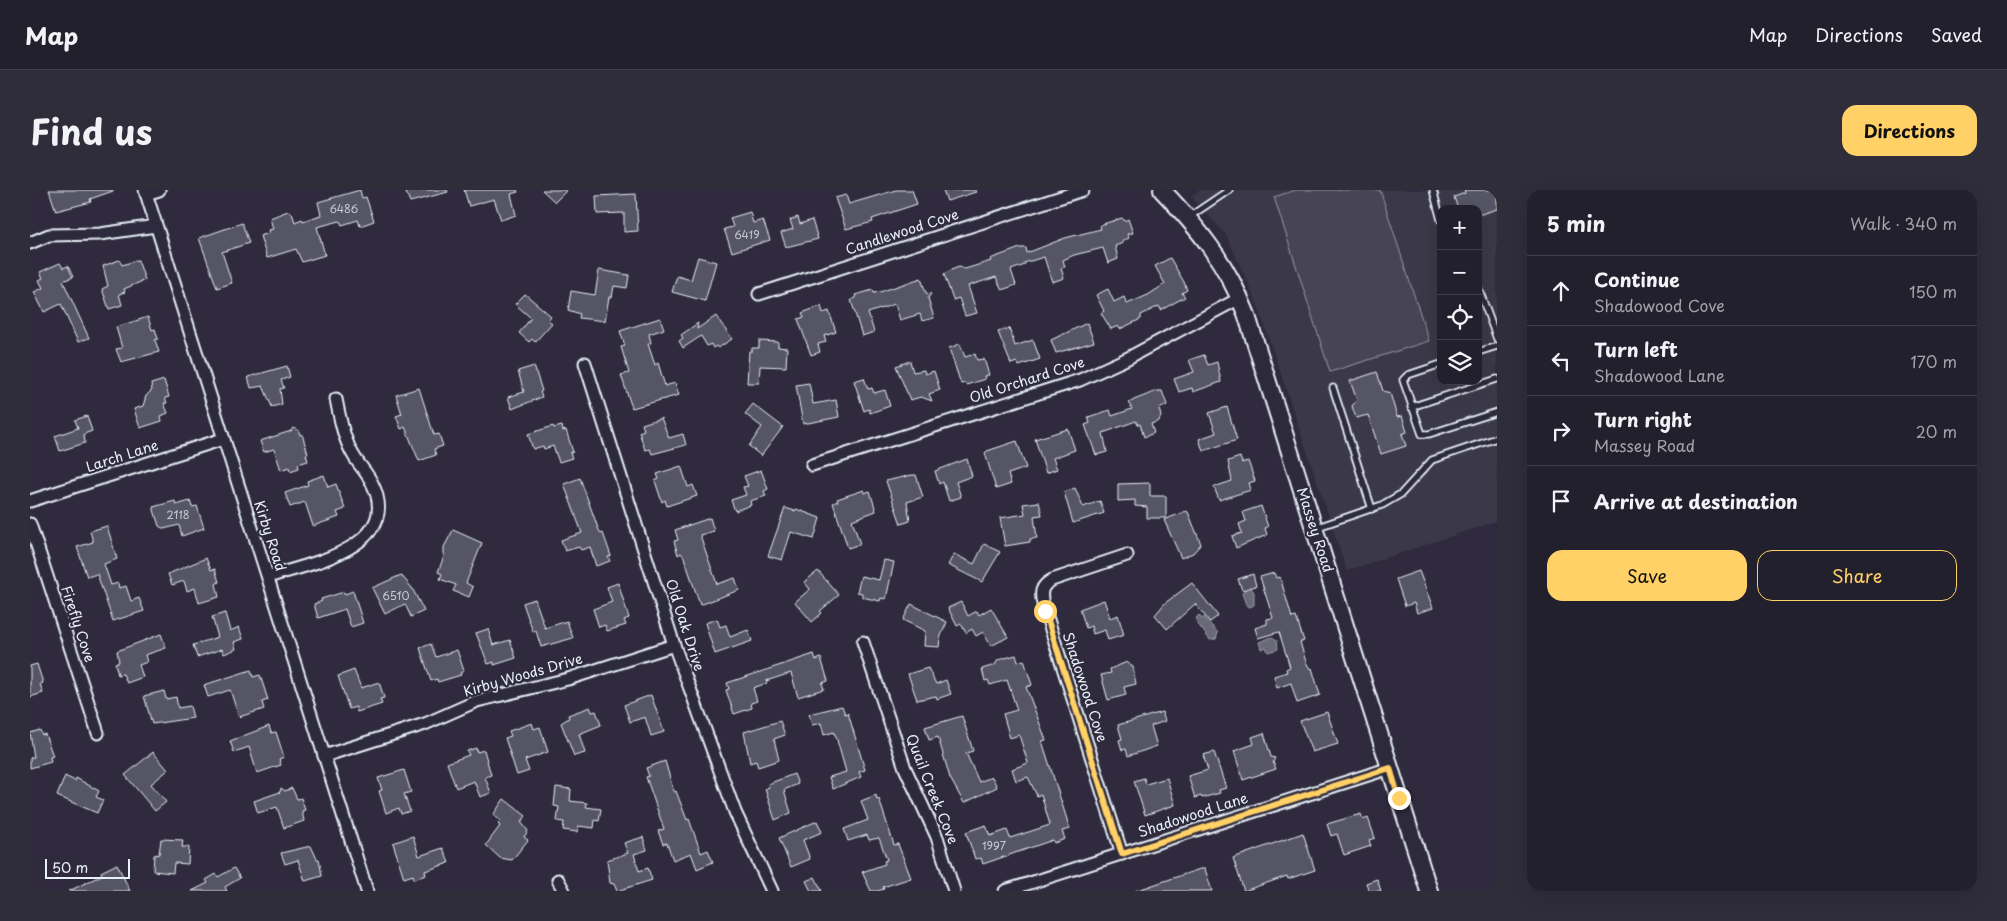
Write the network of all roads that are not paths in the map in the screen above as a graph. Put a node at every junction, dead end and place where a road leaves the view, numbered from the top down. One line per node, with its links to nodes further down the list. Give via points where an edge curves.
1 (159, 190): 6 (street)
2 (1083, 190): 11 (street, Candlewood Cove)
3 (1162, 190): 8 (street, Massey Road)
4 (1229, 190): 8 (lane)
5 (1433, 190): 7 (lane)
6 (146, 192): 9 (street, Kirby Road)
7 (1437, 205)
8 (1188, 218): 13 (street, Massey Road, via 1217,253)
9 (156, 226): 10 (street, via 100,234 49,235); 26 (street, Kirby Road)
10 (30, 243)
11 (759, 294)
12 (1482, 295): 14 (lane)
13 (1240, 298): 27 (street, Old Orchard Cove, via 1080,380); 31 (street, Massey Road)
14 (1495, 323): 15 (lane)
15 (1497, 339)
16 (1497, 346): 17 (lane)
17 (1482, 351)
18 (585, 363): 35 (street, Old Oak Drive)
19 (1437, 366): 23 (lane, via 1404,378)
20 (1497, 379): 23 (lane)
21 (1333, 388): 29 (lane)
22 (336, 399): 33 (street, via 349,446 373,484 376,518 354,547)
23 (1411, 407): 24 (lane, via 1420,431 1425,435)
24 (1497, 412)
25 (1497, 438): 29 (lane, via 1432,460 1400,494)
26 (223, 439): 28 (street, Larch Lane); 33 (street, Kirby Road)
27 (812, 465)
28 (30, 501)
29 (1372, 509): 31 (lane)
30 (30, 524): 36 (street, Firefly Cove)
31 (1314, 528): 38 (street, Massey Road)
32 (1127, 555): 39 (street, Shadowood Cove, via 1052,580 1042,586 1041,592 1042,604)
33 (268, 577): 37 (street, Kirby Road)
34 (863, 642): 44 (street, Quail Creek Cove, via 905,768 937,837)
35 (674, 645): 37 (street, Kirby Woods Drive, via 562,681 477,701 425,724); 43 (street, Old Oak Drive, via 735,812)
36 (98, 733)
37 (324, 756): 41 (street, Kirby Road)
38 (1390, 768): 39 (street, Shadowood Lane); 46 (street, Massey Road)
39 (1122, 854): 45 (street, Shadowood Lane)
40 (558, 880): 42 (street)
41 (367, 891)
42 (564, 891)
43 (772, 891)
44 (954, 891)
45 (1005, 891)
46 (1429, 891)

